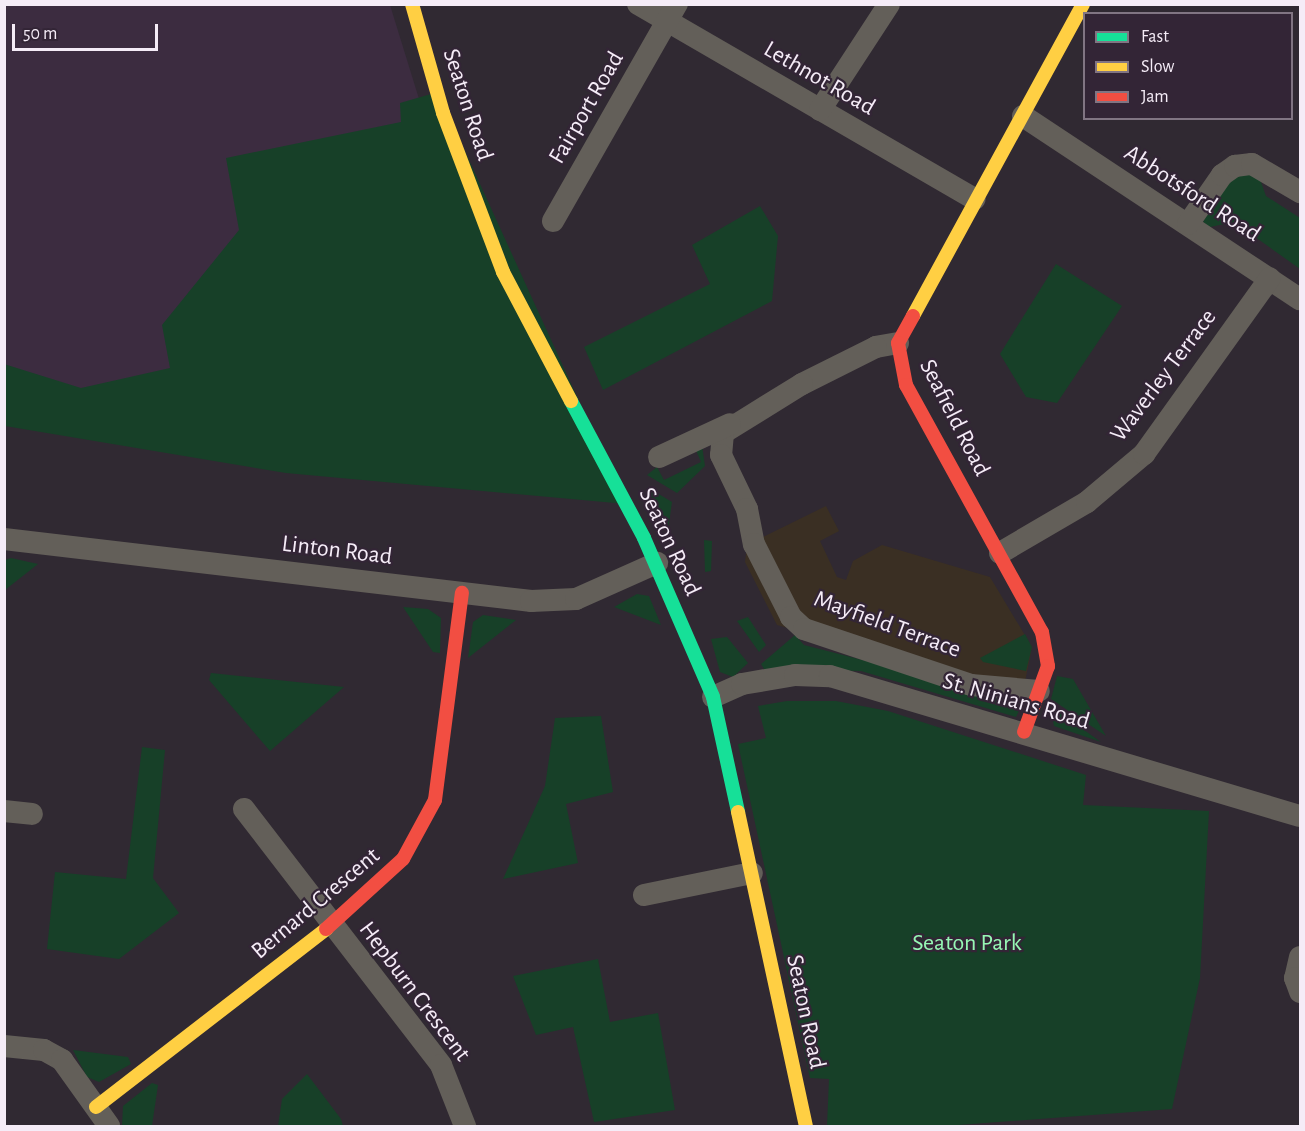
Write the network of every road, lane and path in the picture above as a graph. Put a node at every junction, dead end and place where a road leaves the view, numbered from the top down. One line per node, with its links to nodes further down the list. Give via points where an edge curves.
1 (412, 4): 19 (street, Seaton Road, via 443,113 503,272)
2 (638, 4): 5 (street, Lethnot Road)
3 (889, 4): 6 (street)
4 (1083, 4): 7 (street, Seafield Road)
5 (672, 13): 6 (street, Lethnot Road); 10 (street, Fairport Road)
6 (820, 110): 9 (street, Lethnot Road)
7 (1023, 116): 9 (street, Seafield Road); 11 (street, Abbotsford Road)
8 (1300, 192): 11 (street, via 1252,164 1235,166 1222,175)
9 (975, 199): 14 (street, Seafield Road)
10 (553, 221)
11 (1188, 224): 12 (street, Abbotsford Road)
12 (1270, 278): 13 (street, Abbotsford Road); 18 (street, Waverley Terrace, via 1144,454 1088,502)
13 (1300, 299)
14 (898, 344): 15 (street, via 853,358); 18 (street, Seafield Road, via 906,385)
15 (730, 424): 16 (street); 21 (street, Mayfield Terrace, via 719,444 721,455 747,509 754,544 791,617 804,629 971,685)
16 (659, 457)
17 (4, 539): 20 (street, Linton Road)
18 (1000, 554): 21 (street, Seafield Road, via 1042,632 1048,666)
19 (657, 563): 20 (street, Linton Road, via 576,599 531,601); 22 (street, Seaton Road)
20 (462, 593): 30 (street, Bernard Crescent, via 435,800 403,859)
21 (1039, 691): 23 (street, Seafield Road)
22 (713, 697): 23 (street, St. Ninians Road, via 742,684 795,675 830,676); 28 (street, Seaton Road)
23 (1024, 732): 27 (street, St. Ninians Road)
24 (244, 809): 30 (street, Hepburn Crescent)
25 (4, 811): 26 (street)
26 (32, 814)
27 (1300, 816)
28 (752, 873): 29 (street); 37 (street, Seaton Road)
29 (644, 895)
30 (329, 926): 34 (street, Bernard Crescent); 36 (street, Hepburn Crescent, via 441,1065)
31 (1300, 957): 32 (street, via 1295,978)
32 (1300, 992)
33 (4, 1046): 34 (street, via 44,1050 62,1060)
34 (96, 1107): 35 (street)
35 (109, 1126)
36 (465, 1126)
37 (806, 1126)

